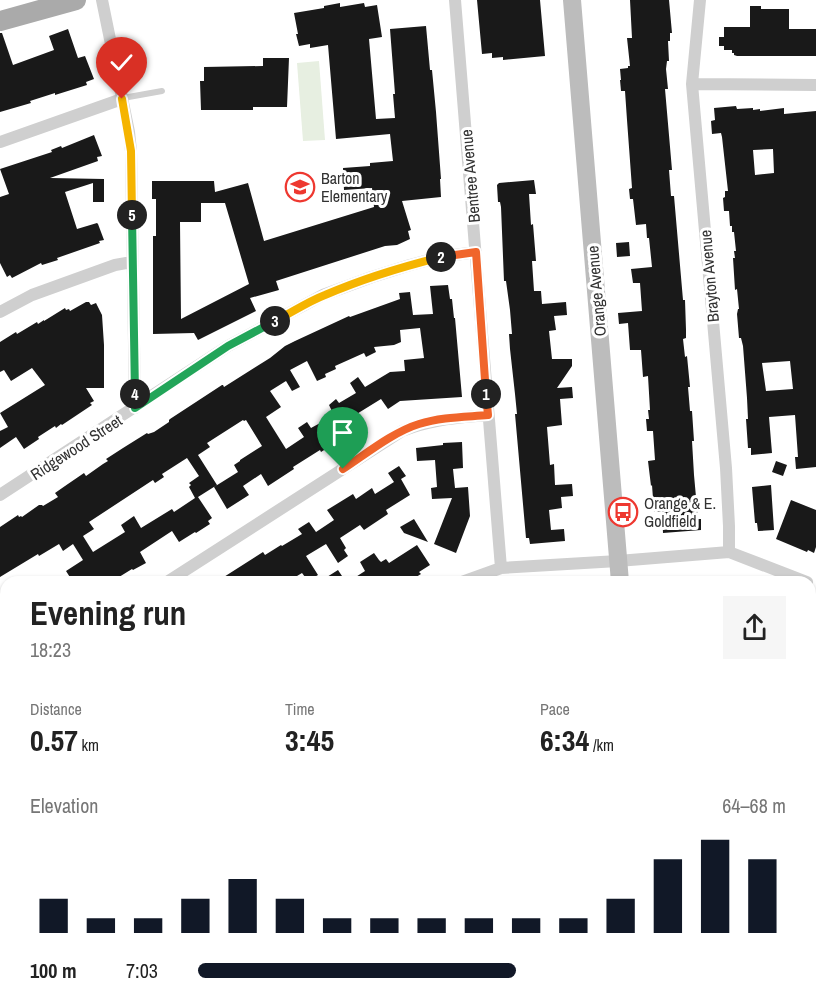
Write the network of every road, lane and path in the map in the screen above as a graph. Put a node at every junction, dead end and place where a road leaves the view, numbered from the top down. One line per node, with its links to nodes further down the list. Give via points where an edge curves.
1 (76, 0): 6 (main road)
2 (102, 0): 10 (street)
3 (455, 0): 12 (street, Bentree Avenue)
4 (572, 0): 19 (street, Orange Avenue)
5 (700, 0): 7 (street, Brayton Avenue)
6 (0, 21)
7 (692, 84): 8 (street); 18 (street, Brayton Avenue, via 726,468)
8 (816, 85)
9 (162, 91): 10 (lane)
10 (122, 99): 11 (street); 13 (street, via 131,151)
11 (0, 142)
12 (476, 252): 15 (street, Ridgewood Street, via 410,265 323,295 228,346); 16 (street, Bentree Avenue)
13 (132, 262): 14 (street, via 32,295); 15 (street)
14 (0, 312)
15 (135, 408): 17 (street, Ridgewood Street)
16 (488, 415): 20 (street, Bentree Avenue); 21 (street, via 436,420 402,431)
17 (0, 495)
18 (729, 552): 19 (street); 24 (street)
19 (618, 561): 20 (street); 23 (street, Orange Avenue)
20 (501, 568): 22 (street)
21 (176, 576)
22 (479, 576)
23 (619, 576)
24 (791, 576)

